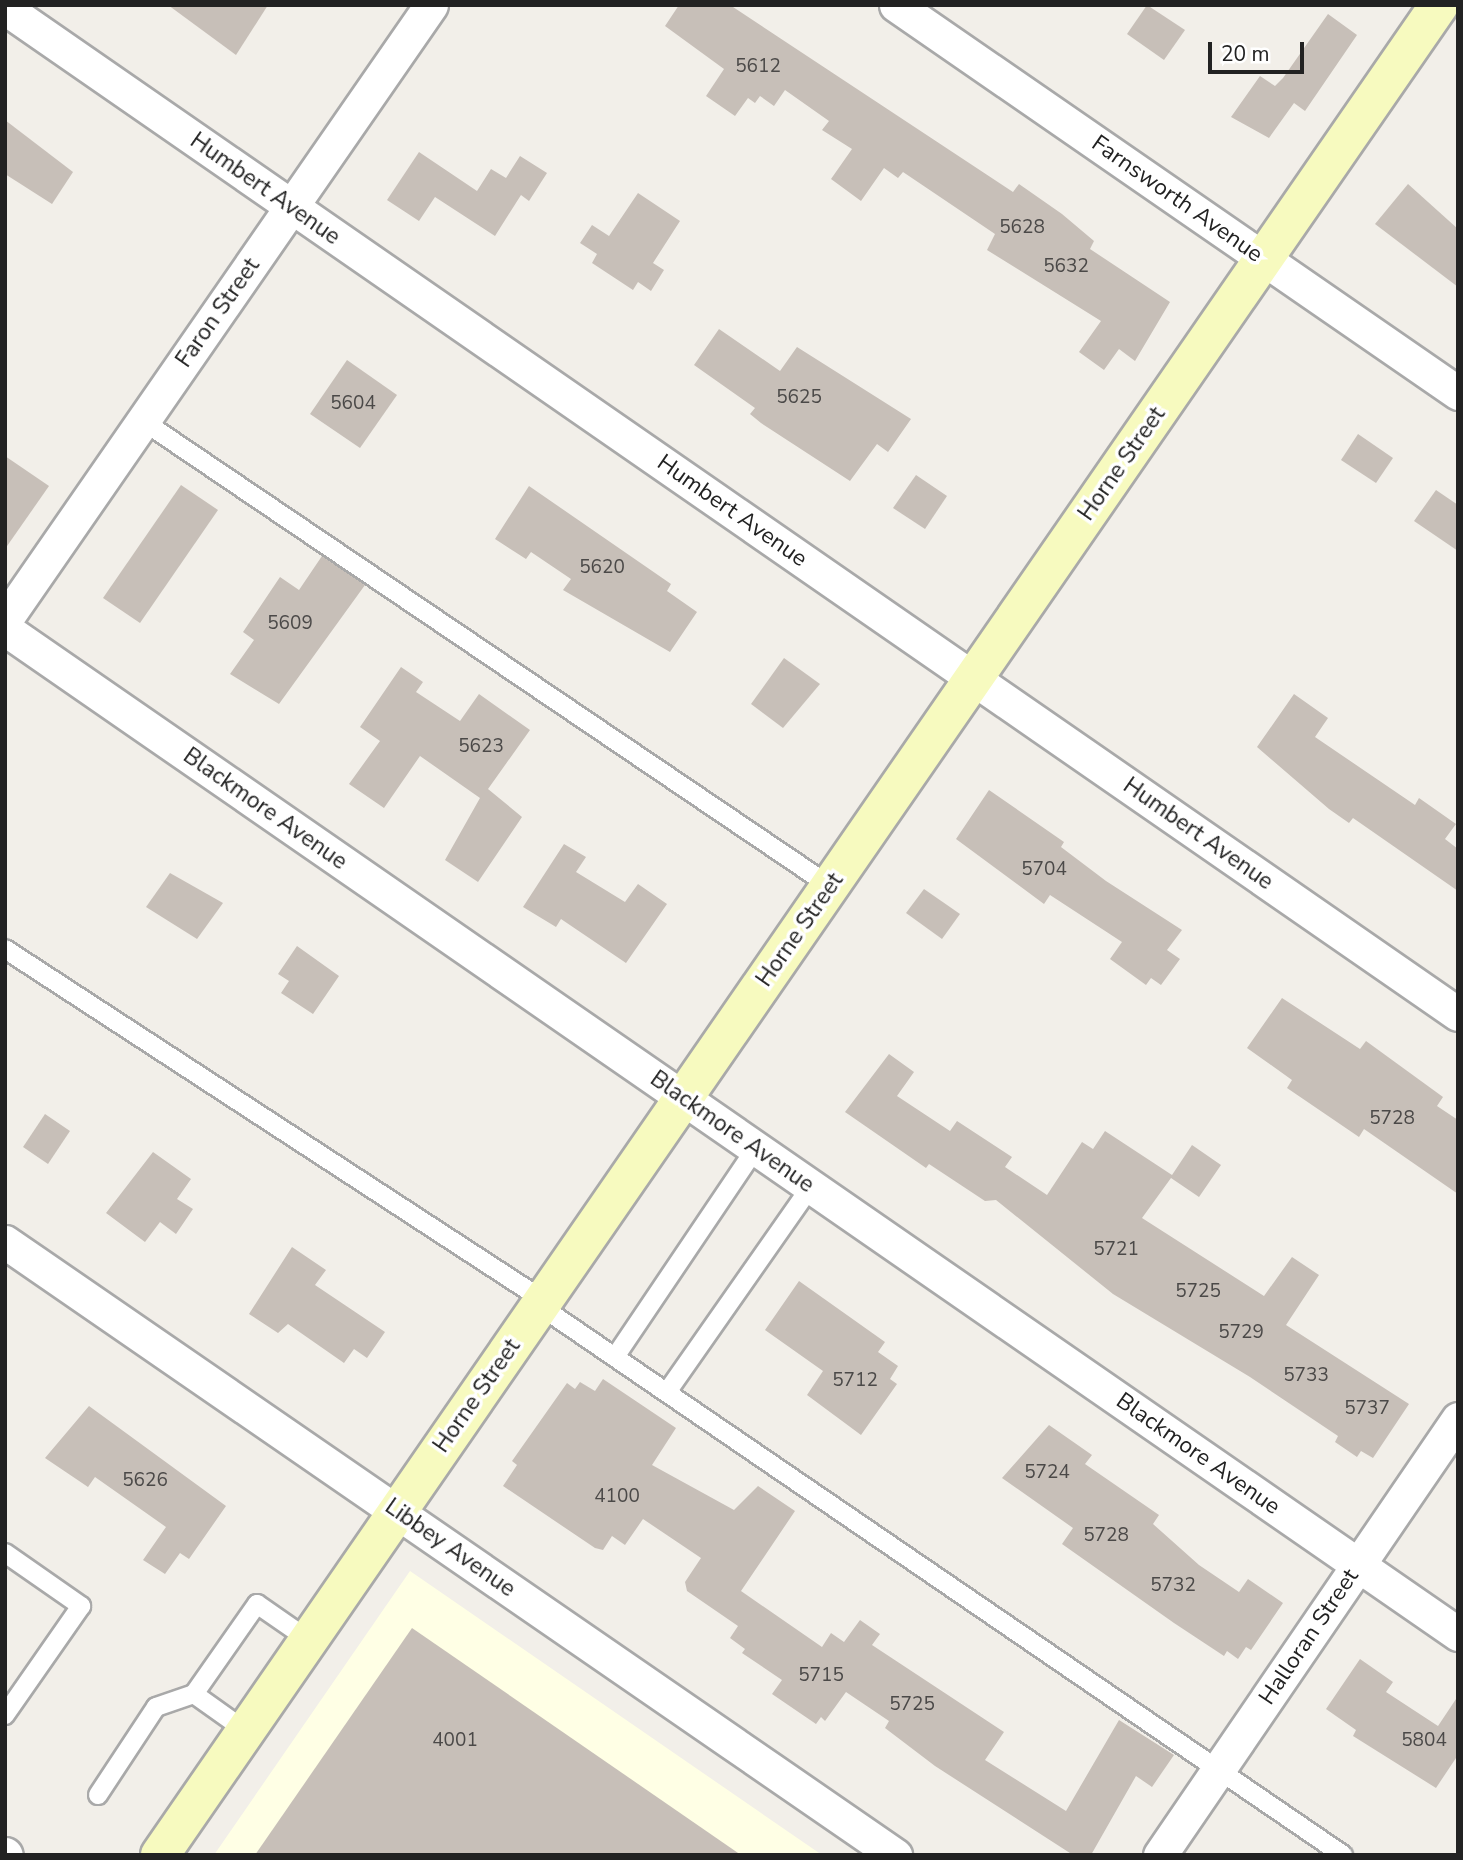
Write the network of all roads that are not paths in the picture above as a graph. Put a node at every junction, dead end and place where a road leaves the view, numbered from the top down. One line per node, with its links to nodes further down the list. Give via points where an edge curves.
1 (431, 5): 5 (street, Faron Street)
2 (896, 5): 6 (street, Farnsworth Avenue)
3 (1439, 5): 6 (street, Horne Street)
4 (5, 8): 5 (street, Humbert Avenue)
5 (291, 207): 8 (street, Faron Street); 11 (street, Humbert Avenue)
6 (1263, 259): 7 (street, Farnsworth Avenue); 11 (street, Horne Street)
7 (1458, 393)
8 (143, 421): 9 (street, Faron Street); 12 (lane)
9 (5, 620)
10 (5, 629): 15 (street, Blackmore Avenue)
11 (973, 679): 12 (street, Horne Street); 14 (street, Humbert Avenue)
12 (830, 886): 15 (street, Horne Street)
13 (5, 949): 19 (lane)
14 (1458, 1014)
15 (683, 1098): 16 (street, Blackmore Avenue); 19 (street, Horne Street)
16 (756, 1149): 17 (street, Blackmore Avenue); 20 (lane)
17 (810, 1186): 21 (lane); 25 (street, Blackmore Avenue)
18 (5, 1242): 23 (street, Libbey Avenue)
19 (542, 1303): 20 (lane); 23 (street, Horne Street)
20 (615, 1356): 21 (lane)
21 (667, 1392): 31 (lane)
22 (1458, 1419): 25 (street, Halloran Street)
23 (397, 1512): 27 (street, Horne Street); 34 (street, Libbey Avenue)
24 (5, 1553): 29 (lane, via 81,1606)
25 (1358, 1565): 26 (street, Blackmore Avenue); 31 (street, Halloran Street)
26 (1458, 1634)
27 (309, 1640): 28 (lane, via 257,1604); 30 (street, Horne Street)
28 (194, 1695): 30 (lane); 32 (lane, via 156,1707)
29 (5, 1715)
30 (246, 1731): 33 (street, Horne Street)
31 (1220, 1766): 35 (street, Halloran Street); 36 (lane)
32 (98, 1795)
33 (160, 1855)
34 (895, 1855)
35 (1160, 1855)
36 (1343, 1855)

